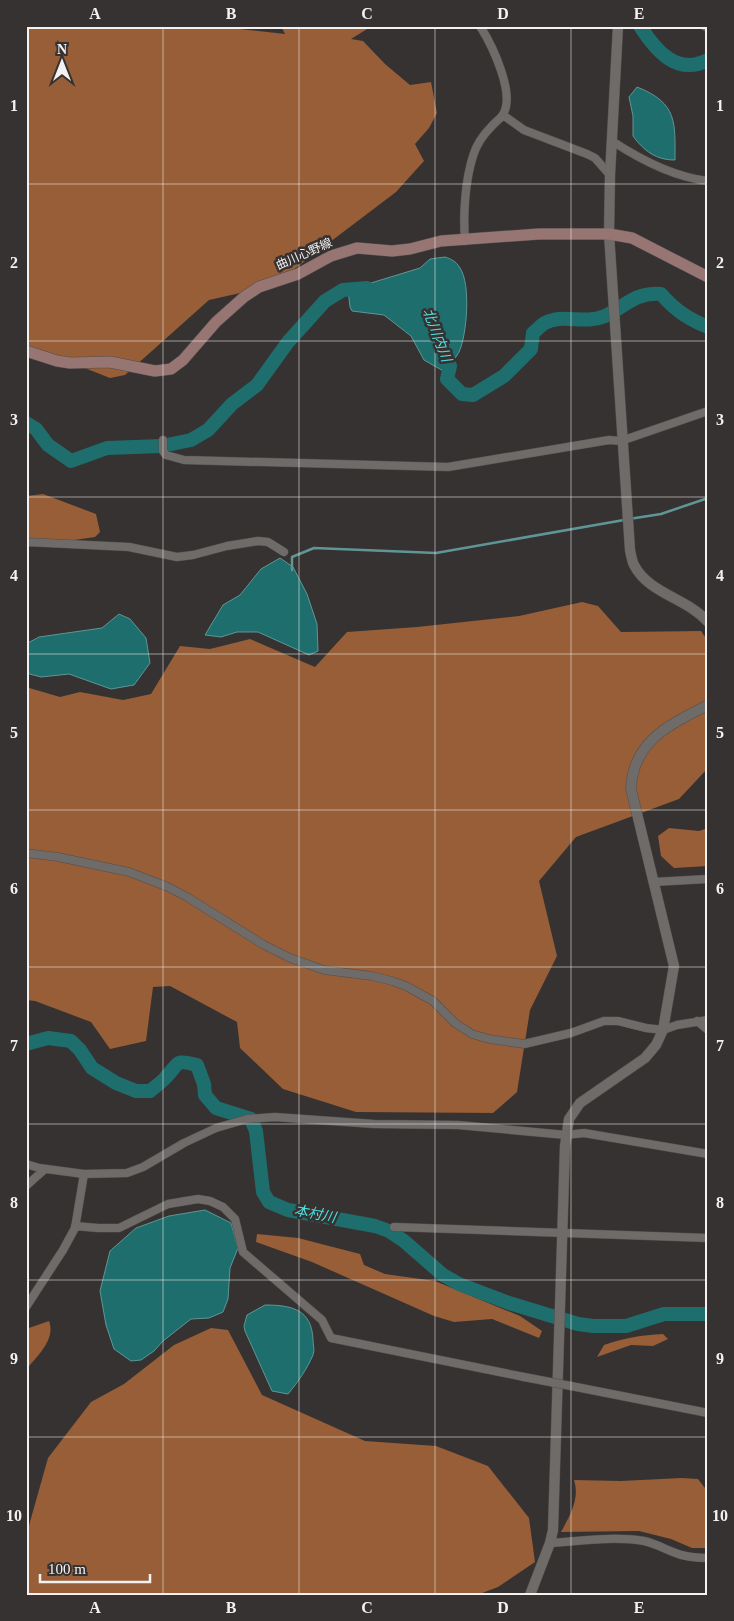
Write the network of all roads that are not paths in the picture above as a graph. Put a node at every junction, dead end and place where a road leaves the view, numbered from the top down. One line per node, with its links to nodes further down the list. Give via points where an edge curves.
1 (480, 26): 5 (street, via 503,74 506,98)
2 (618, 26): 6 (street)
3 (704, 26): 4 (street)
4 (708, 28)
5 (503, 115): 7 (street, via 524,130 596,158); 10 (street, via 490,128 473,156 464,216)
6 (612, 141): 7 (street); 8 (street, via 678,176)
7 (610, 175): 9 (street)
8 (708, 181)
9 (610, 234): 10 (main road, 曲川心野線, via 539,234); 11 (main road, 曲川心野線, via 632,238); 15 (street)
10 (465, 241): 12 (main road, 曲川心野線, via 441,241 392,251 357,248 330,256 298,274 259,287 216,322 171,369 155,371 110,362 70,363)
11 (708, 277)
12 (26, 351)
13 (708, 411): 15 (street)
14 (163, 440): 15 (street, via 166,455 184,460 448,467 609,440)
15 (622, 441): 18 (street, via 630,550 634,565 651,585 688,605)
16 (26, 542): 17 (street, via 129,547 177,557 258,541 268,542)
17 (284, 552)
18 (708, 622)
19 (708, 706): 22 (street, via 649,741 635,762 631,789)
20 (26, 853): 25 (street, via 114,868 136,875 186,897 290,958 324,970 372,976 406,986 433,1001 455,1023 472,1034 489,1039 524,1044 618,1021)
21 (708, 879): 22 (street)
22 (653, 882): 25 (street, via 674,966)
23 (708, 1020): 24 (street)
24 (697, 1021): 25 (street); 26 (street)
25 (663, 1030): 27 (street, via 656,1046 645,1058 580,1103 569,1119)
26 (708, 1030)
27 (566, 1135): 28 (street, via 584,1133); 31 (street, via 458,1124 374,1124 275,1117 247,1119 216,1128 127,1173); 35 (street)
28 (708, 1154)
29 (26, 1164): 30 (street)
30 (44, 1169): 31 (street); 32 (street)
31 (84, 1174): 33 (street)
32 (26, 1186)
33 (76, 1226): 37 (street); 38 (street, bridge, via 119,1228 168,1204 198,1199 210,1201 223,1207 235,1219 243,1252 322,1320 331,1338)
34 (394, 1226): 35 (street)
35 (562, 1234): 36 (street); 39 (street, via 554,1515)
36 (708, 1238)
37 (26, 1307)
38 (708, 1413)
39 (550, 1543): 40 (street, via 642,1541 676,1553); 41 (street)
40 (708, 1558)
41 (530, 1595)

